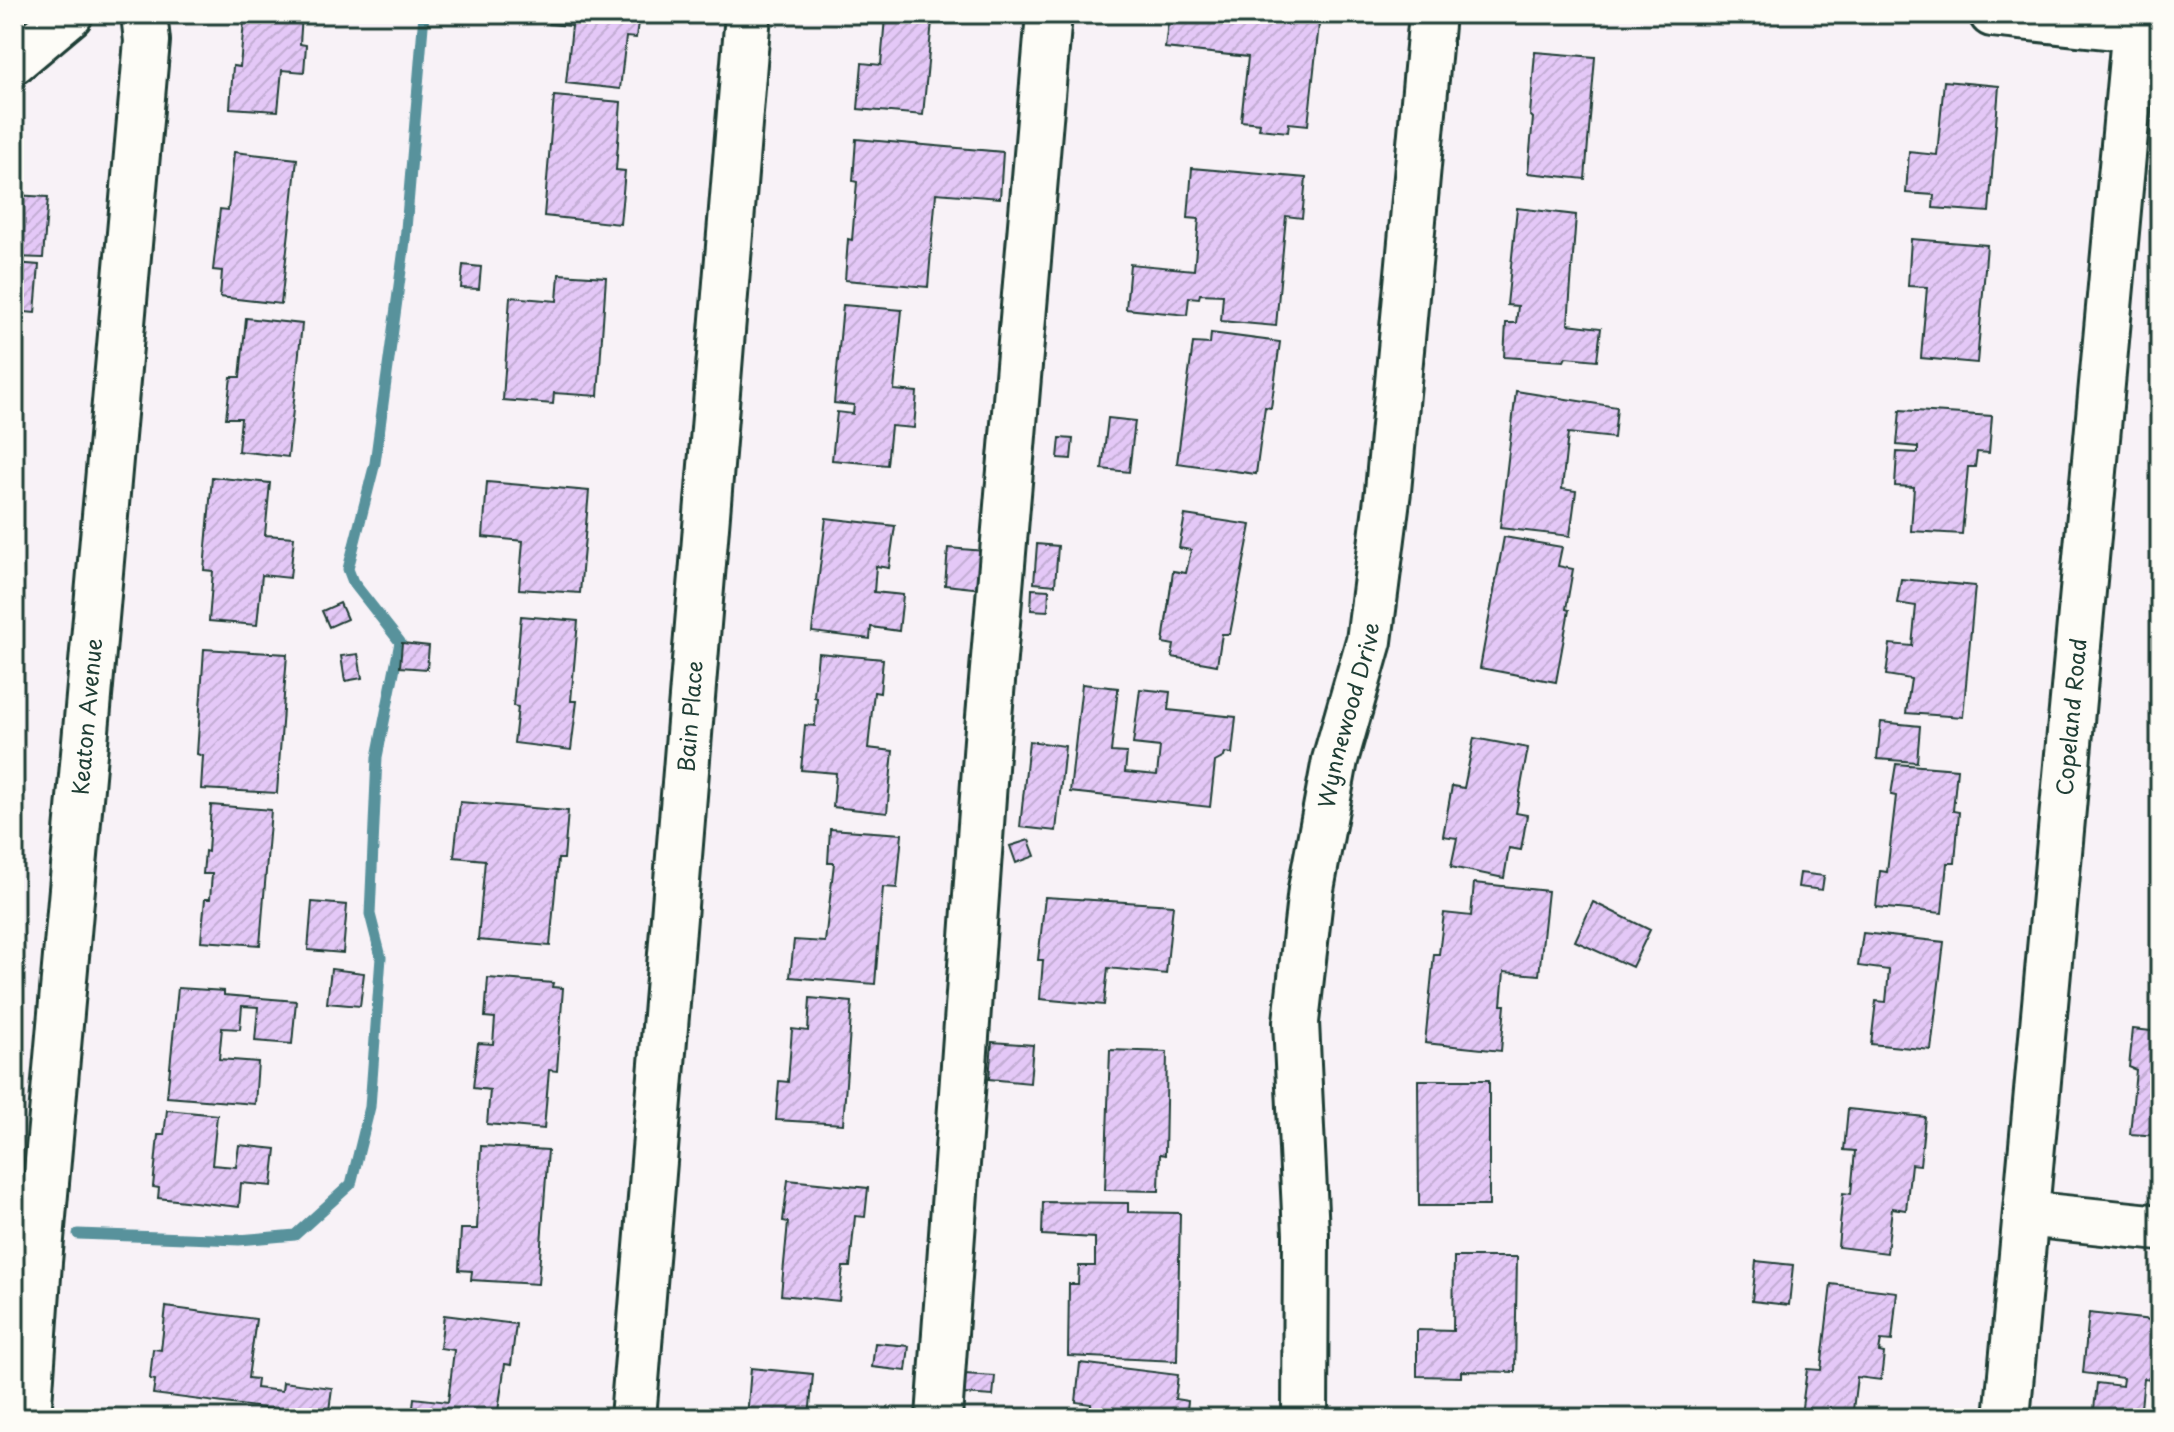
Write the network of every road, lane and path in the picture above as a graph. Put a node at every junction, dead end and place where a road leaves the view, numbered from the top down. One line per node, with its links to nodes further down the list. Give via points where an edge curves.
1 (70, 14): 8 (street)
2 (144, 14): 11 (street, Keaton Avenue, via 147,41)
3 (748, 14): 12 (street, Bain Place)
4 (1049, 14): 13 (street, via 987,740)
5 (1432, 14): 14 (street, Wynnewood Drive, via 1369,641 1335,760 1311,889 1296,1022 1306,1234)
6 (1992, 14): 7 (street)
7 (2136, 21): 9 (street, Copeland Road)
8 (14, 61)
9 (2026, 1214): 10 (street); 15 (street, Copeland Road)
10 (2160, 1228)
11 (28, 1418)
12 (633, 1418)
13 (939, 1418)
14 (1305, 1418)
15 (2007, 1418)

